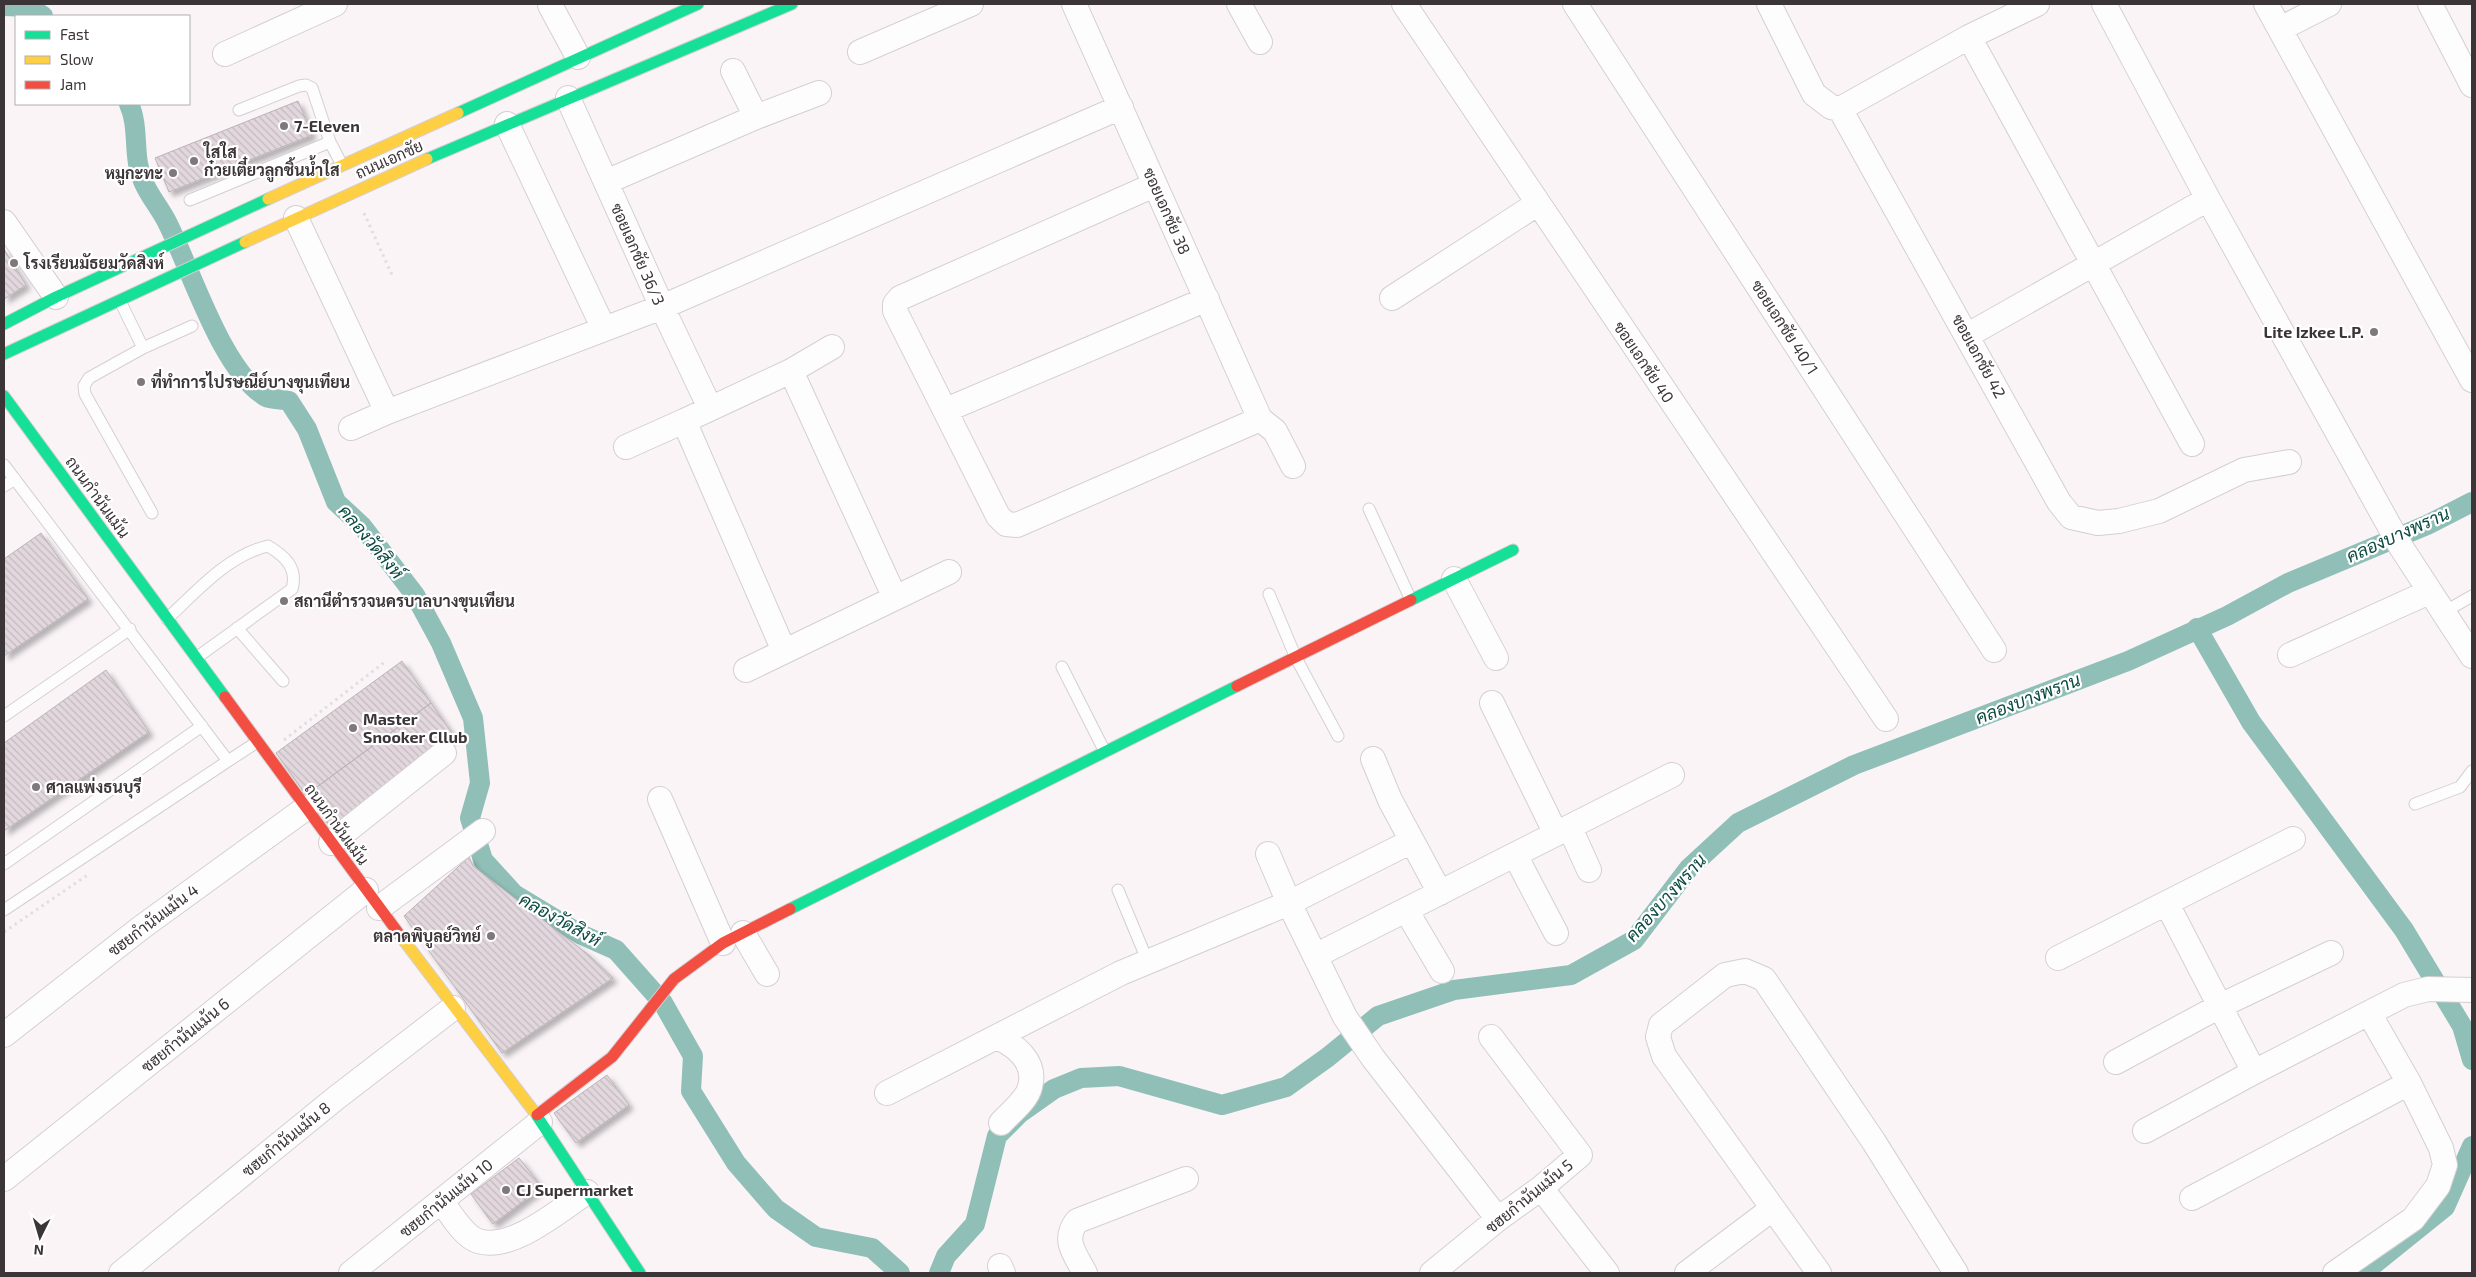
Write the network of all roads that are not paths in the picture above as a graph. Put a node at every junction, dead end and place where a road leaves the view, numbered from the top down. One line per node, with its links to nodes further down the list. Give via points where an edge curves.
1 (335, 4): 21 (street)
2 (792, 4): 16 (street, ถนนเอกชัย)
3 (971, 4): 20 (street)
4 (1074, 4): 27 (street, ซอยเอกชัย 38)
5 (1239, 4): 19 (street)
6 (1404, 4): 38 (street, ซอยเอกชัย 40)
7 (1575, 4): 84 (street, ซอยเอกชัย 40/1)
8 (1769, 4): 28 (street, via 1814,94 1831,107)
9 (2104, 4): 36 (street)
10 (2266, 4): 17 (street)
11 (2329, 4): 17 (street)
12 (2430, 4): 24 (street)
13 (550, 5): 22 (street)
14 (688, 6): 22 (street, ถนนเอกชัย)
15 (2026, 6): 18 (street)
16 (770, 8): 26 (street, ถนนเอกชัย)
17 (2280, 29): 55 (street)
18 (1968, 37): 28 (street); 41 (street)
19 (1260, 42)
20 (860, 52)
21 (225, 54)
22 (578, 57): 33 (street, ถนนเอกชัย)
23 (733, 71): 30 (street)
24 (2472, 85)
25 (819, 93): 30 (street)
26 (568, 98): 31 (street, ถนนเอกชัย); 34 (street, ซอยเอกชัย 36/3)
27 (1121, 107): 35 (street, ซอยเอกชัย 38); 46 (street)
28 (1840, 109): 50 (street, ซอยเอกชัย 42)
29 (239, 110): 32 (lane, via 306,85 312,88)
30 (756, 118): 34 (street)
31 (507, 124): 39 (street, ถนนเอกชัย); 49 (street)
32 (330, 142): 33 (lane); 37 (lane)
33 (342, 165): 42 (street, ถนนเอกชัย)
34 (606, 182): 46 (street, ซอยเอกชัย 36/3)
35 (1154, 185): 44 (street, ซอยเอกชัย 38); 58 (street, via 900,298 895,304 895,311)
36 (2208, 198): 41 (street); 75 (street)
37 (190, 200)
38 (1538, 204): 43 (street); 96 (street, ซอยเอกชัย 40)
39 (296, 218): 45 (street, ถนนเอกชัย); 59 (street)
40 (4, 222): 42 (street)
41 (2094, 263): 50 (street); 63 (street)
42 (56, 297): 47 (street, ถนนเอกชัย)
43 (1392, 298)
44 (1207, 299): 58 (street); 60 (street, ซอยเอกชัย 38)
45 (120, 301): 52 (lane); 53 (street, ถนนเอกชัย)
46 (662, 307): 49 (street); 57 (street, ซอยเอกชัย 36/3)
47 (4, 324)
48 (192, 326): 52 (lane)
49 (604, 329): 59 (street)
50 (1968, 336): 65 (street, ซอยเอกชัย 42, via 2059,502 2071,517 2098,523 2159,511 2244,470)
51 (832, 347): 54 (street)
52 (143, 348): 71 (lane, via 89,378 84,386 85,394)
53 (4, 354)
54 (791, 371): 57 (street); 78 (street)
55 (2470, 371)
56 (4, 396): 81 (street, ถนนกำนันแม้น)
57 (710, 408): 61 (street)
58 (946, 410): 60 (street, via 998,516 1006,524 1017,525)
59 (387, 412): 62 (street)
60 (1260, 418): 67 (street, via 1275,431)
61 (684, 421): 64 (street); 85 (street)
62 (351, 428)
63 (2192, 444)
64 (626, 447)
65 (2289, 462)
66 (4, 465): 68 (lane)
67 (1293, 466)
68 (15, 478): 69 (lane); 83 (lane)
69 (4, 486)
70 (1369, 509): 79 (lane)
71 (152, 513)
72 (1513, 550): 74 (street)
73 (949, 572): 78 (street)
74 (1454, 579): 79 (street); 90 (street)
75 (2429, 592): 80 (street); 86 (street)
76 (1270, 594): 89 (lane)
77 (2472, 596): 80 (lane)
78 (895, 598): 85 (street)
79 (1411, 600): 89 (street)
80 (2444, 612): 87 (street)
81 (167, 619): 82 (lane, via 219,572 255,549 268,546 290,564 295,578 292,589); 88 (street, ถนนกำนันแม้น)
82 (237, 628): 88 (lane); 93 (lane)
83 (130, 629): 95 (lane); 97 (lane)
84 (1994, 650)
85 (784, 651): 92 (street)
86 (2290, 655)
87 (2472, 656)
88 (196, 658): 99 (street, ถนนกำนันแม้น)
89 (1296, 658): 98 (lane); 100 (street)
90 (1496, 658)
91 (1062, 667): 100 (lane)
92 (746, 670)
93 (283, 681)
94 (1492, 703): 110 (street)
95 (4, 716)
96 (1886, 719)
97 (202, 726): 103 (lane); 116 (lane)
98 (1338, 736)
99 (257, 742): 103 (lane); 108 (street, ถนนกำนันแม้น)
100 (1105, 752): 126 (street)
101 (444, 753): 113 (street)
102 (1373, 758): 112 (street)
103 (228, 761): 123 (lane)
104 (2472, 771): 107 (lane, via 2460,787)
105 (1672, 775): 110 (street)
106 (660, 799): 126 (street)
107 (2415, 804)
108 (306, 808): 113 (street, ถนนกำนันแม้น); 137 (street, ซฮยกำนันแม้น 4, via 142,926)
109 (483, 830): 120 (street, ซฮยกำนันแม้น 6, via 450,855)
110 (1563, 831): 115 (street); 117 (street)
111 (2293, 839): 122 (street)
112 (1412, 841): 119 (street); 121 (street)
113 (331, 843): 120 (street, ถนนกำนันแม้น)
114 (1268, 854): 121 (street)
115 (1515, 855): 119 (street); 125 (street)
116 (4, 864)
117 (1589, 870)
118 (1118, 890): 130 (lane)
119 (1440, 893): 124 (street)
120 (372, 899): 135 (street, ถนนกำนันแม้น); 147 (street, ซฮยกำนันแม้น 6)
121 (1289, 903): 128 (street); 130 (street)
122 (2167, 904): 129 (street); 134 (street)
123 (4, 910)
124 (1406, 910): 128 (street); 131 (street)
125 (1556, 933)
126 (733, 938): 132 (street); 144 (street, via 674,979 612,1057)
127 (2331, 953): 134 (street)
128 (1315, 956): 154 (street, via 1346,1017 1373,1058)
129 (2058, 958)
130 (1148, 962): 138 (street)
131 (1442, 971)
132 (767, 974)
133 (2463, 989): 136 (street, via 2428,989 2404,995)
134 (2220, 1006): 140 (street); 141 (street)
135 (453, 1008): 144 (street, ถนนกำนันแม้น); 156 (street, ซฮยกำนันแม้น 8, via 336,1098)
136 (2369, 1013): 141 (street); 142 (street)
137 (4, 1035)
138 (997, 1037): 143 (street); 145 (street, via 1016,1046 1031,1074 1030,1088)
139 (1491, 1037): 149 (street, ซฮยกำนันแม้น 5, via 1580,1155)
140 (2116, 1062)
141 (2254, 1072): 146 (street)
142 (2409, 1083): 151 (street); 164 (street, via 2441,1148 2445,1165 2438,1186 2413,1219)
143 (887, 1093)
144 (538, 1119): 150 (street, ถนนกำนันแม้น); 152 (street, ซฮยกำนันแม้น 10)
145 (1001, 1123)
146 (2145, 1131)
147 (4, 1179)
148 (1186, 1179): 158 (street, via 1077,1221 1070,1230 1068,1243)
149 (1541, 1188): 154 (street, ซฮยกำนันแม้น 5); 160 (street)
150 (587, 1192): 152 (street, via 517,1237 496,1243 476,1241); 155 (street, ถนนกำนันแม้น)
151 (2192, 1198)
152 (442, 1202): 157 (street, ซฮยกำนันแม้น 10)
153 (1772, 1209): 161 (street); 162 (street); 163 (street, via 1664,1056 1658,1037 1661,1025 1725,975 1745,971 1764,979 1874,1142)
154 (1498, 1219): 159 (street, ซฮยกำนันแม้น 5)
155 (632, 1270)
156 (121, 1273)
157 (351, 1273)
158 (1085, 1273)
159 (1432, 1273)
160 (1607, 1273)
161 (1687, 1273)
162 (1819, 1273)
163 (1956, 1273)
164 (2335, 1273)

